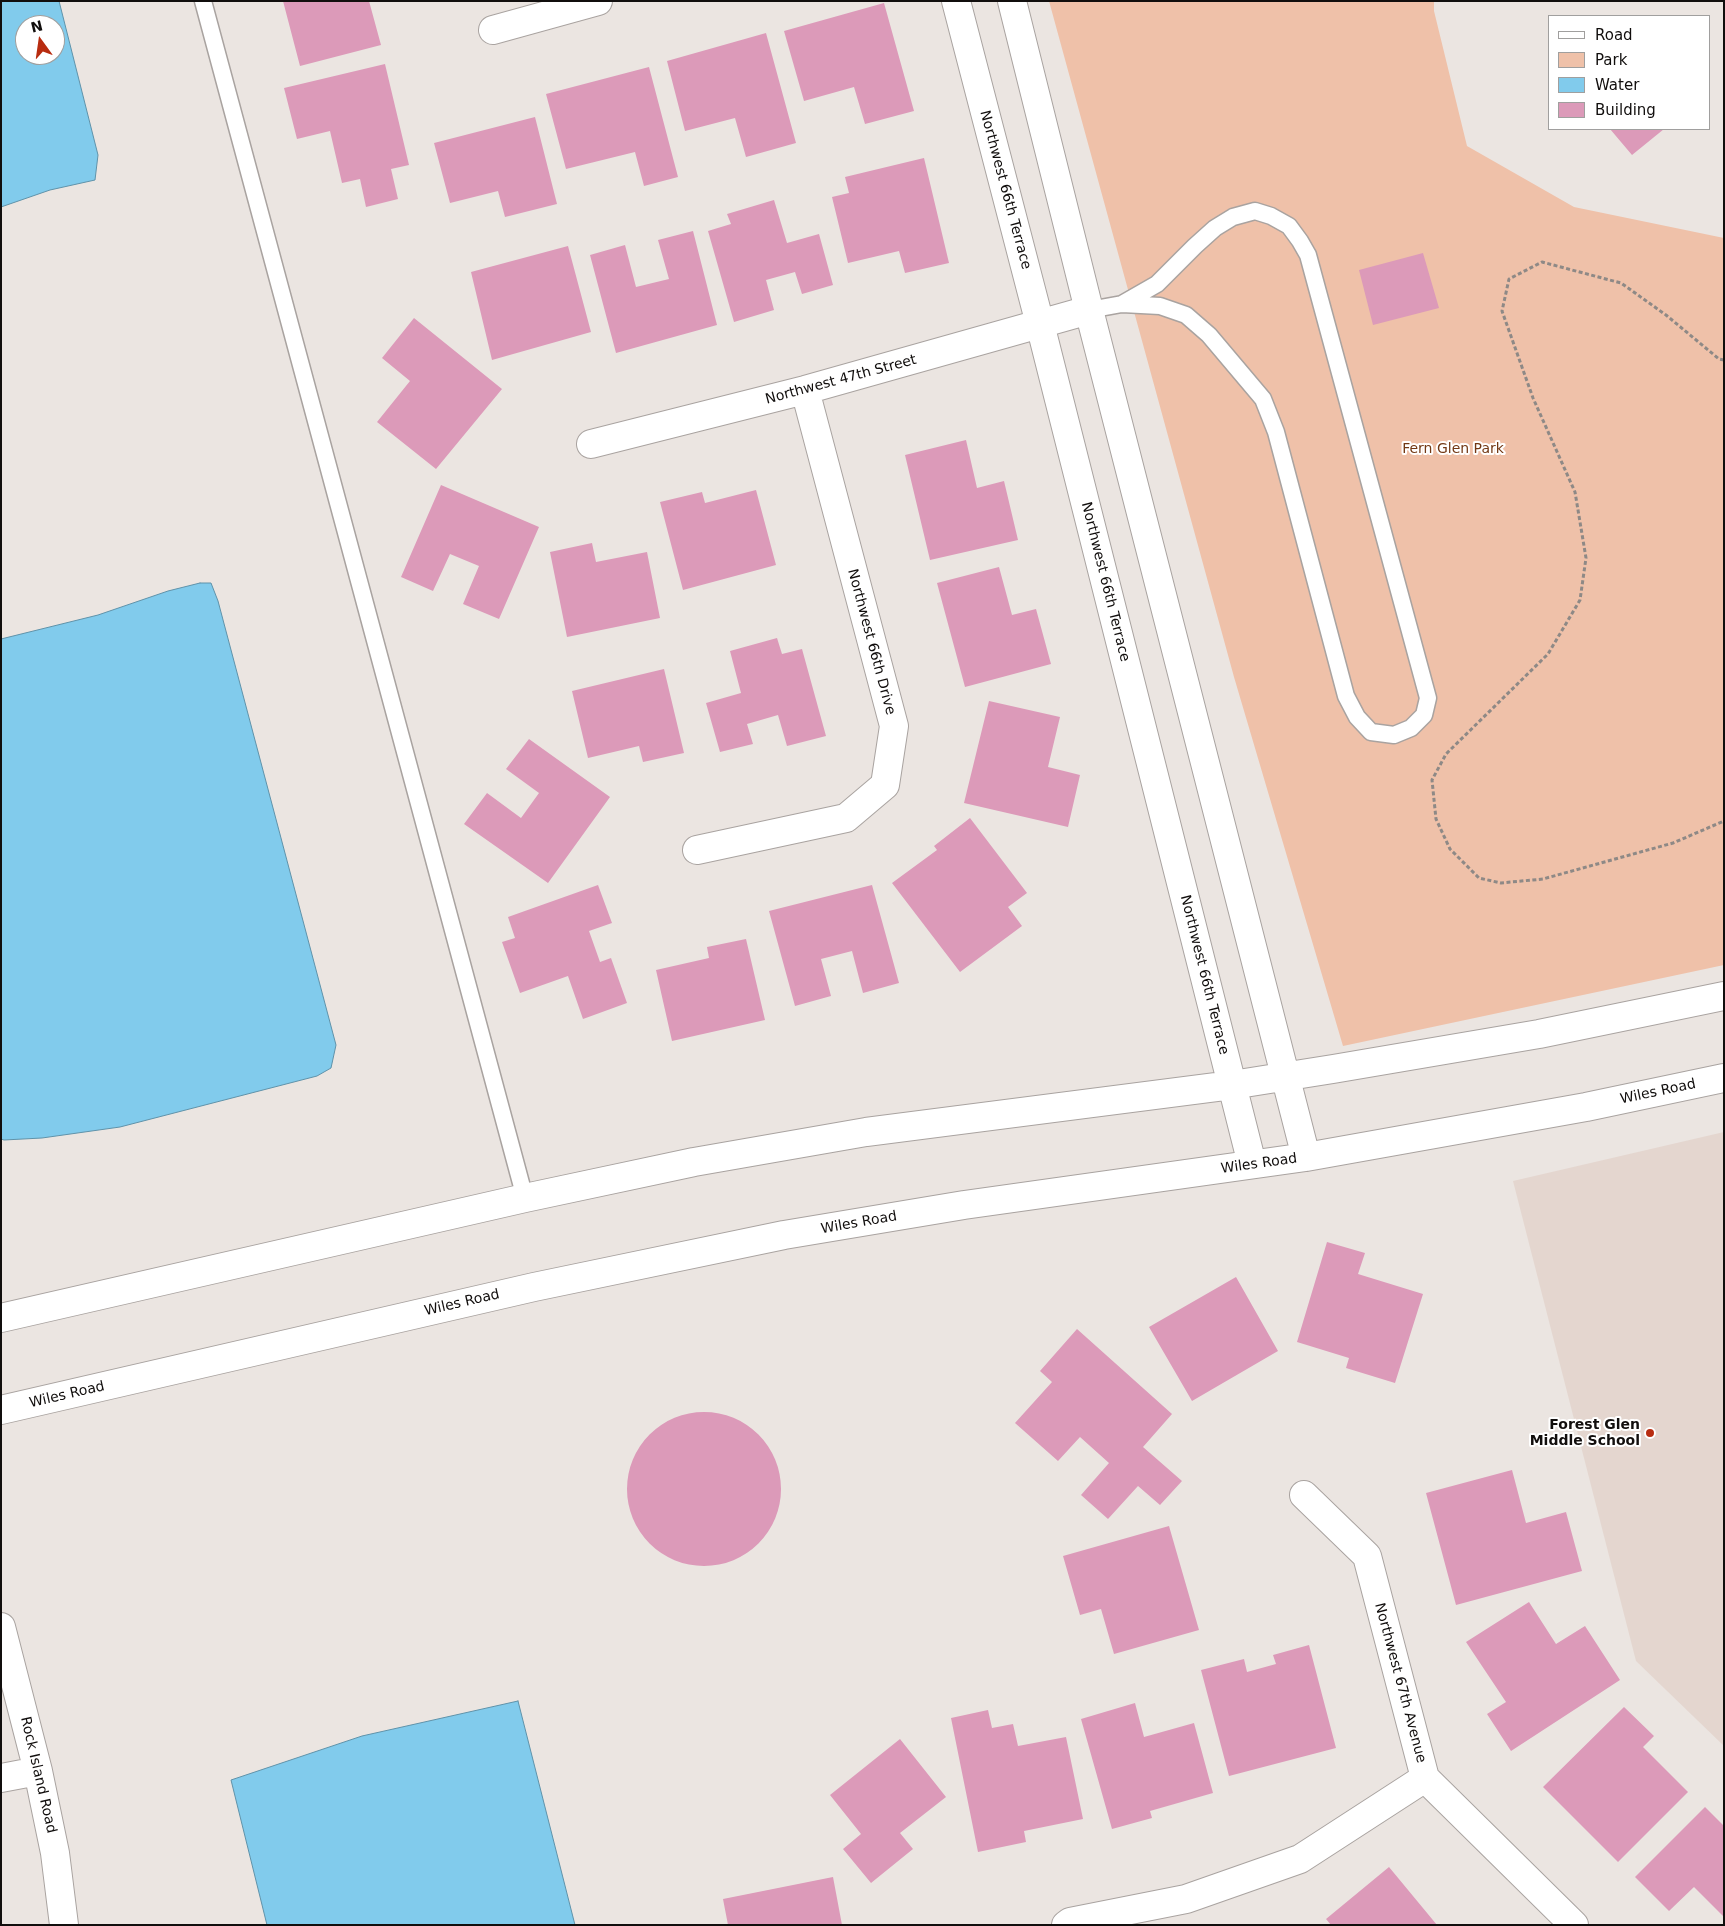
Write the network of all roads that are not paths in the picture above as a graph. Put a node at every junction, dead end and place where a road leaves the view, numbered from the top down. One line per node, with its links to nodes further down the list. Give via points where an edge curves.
1 (203, 1): 18 (lane)
2 (598, 1): 5 (street)
3 (956, 1): 8 (street, Northwest 66th Terrace)
4 (1012, 1): 7 (street)
5 (493, 30)
6 (1122, 304): 6 (lane, via 1160,306 1186,315 1209,336 1263,399 1276,432 1346,696 1357,717 1371,732 1394,735 1411,728 1424,715 1428,698 1308,255 1300,240 1289,226 1271,216 1255,211 1232,217 1215,228 1157,284); 7 (lane)
7 (1089, 310): 8 (street, Northwest 47th Street); 13 (street)
8 (1040, 324): 9 (street, Northwest 47th Street); 15 (street, Northwest 66th Terrace)
9 (805, 390): 10 (street, Northwest 47th Street); 11 (street, Northwest 66th Drive, via 894,726 885,785 846,818)
10 (591, 444)
11 (698, 850)
12 (1724, 996): 13 (street, via 1539,1034)
13 (1287, 1076): 15 (street); 16 (street)
14 (1724, 1078): 16 (street, Wiles Road, via 1586,1107)
15 (1232, 1085): 17 (street, Northwest 66th Terrace); 18 (street, via 866,1132 694,1162)
16 (1306, 1157): 17 (street, Wiles Road)
17 (1252, 1164): 20 (street, Wiles Road, via 964,1205 784,1235 534,1287)
18 (525, 1198): 19 (street)
19 (1, 1318)
20 (1, 1410)
21 (1304, 1496): 25 (street, Northwest 67th Avenue, via 1367,1556)
22 (1, 1627): 23 (street, Rock Island Road)
23 (38, 1771): 24 (street); 26 (street, Rock Island Road, via 55,1853)
24 (1, 1778)
25 (1425, 1778): 27 (street, via 1300,1859 1186,1899); 28 (street, Northwest 67th Avenue)
26 (64, 1925)
27 (1066, 1925)
28 (1574, 1925)

